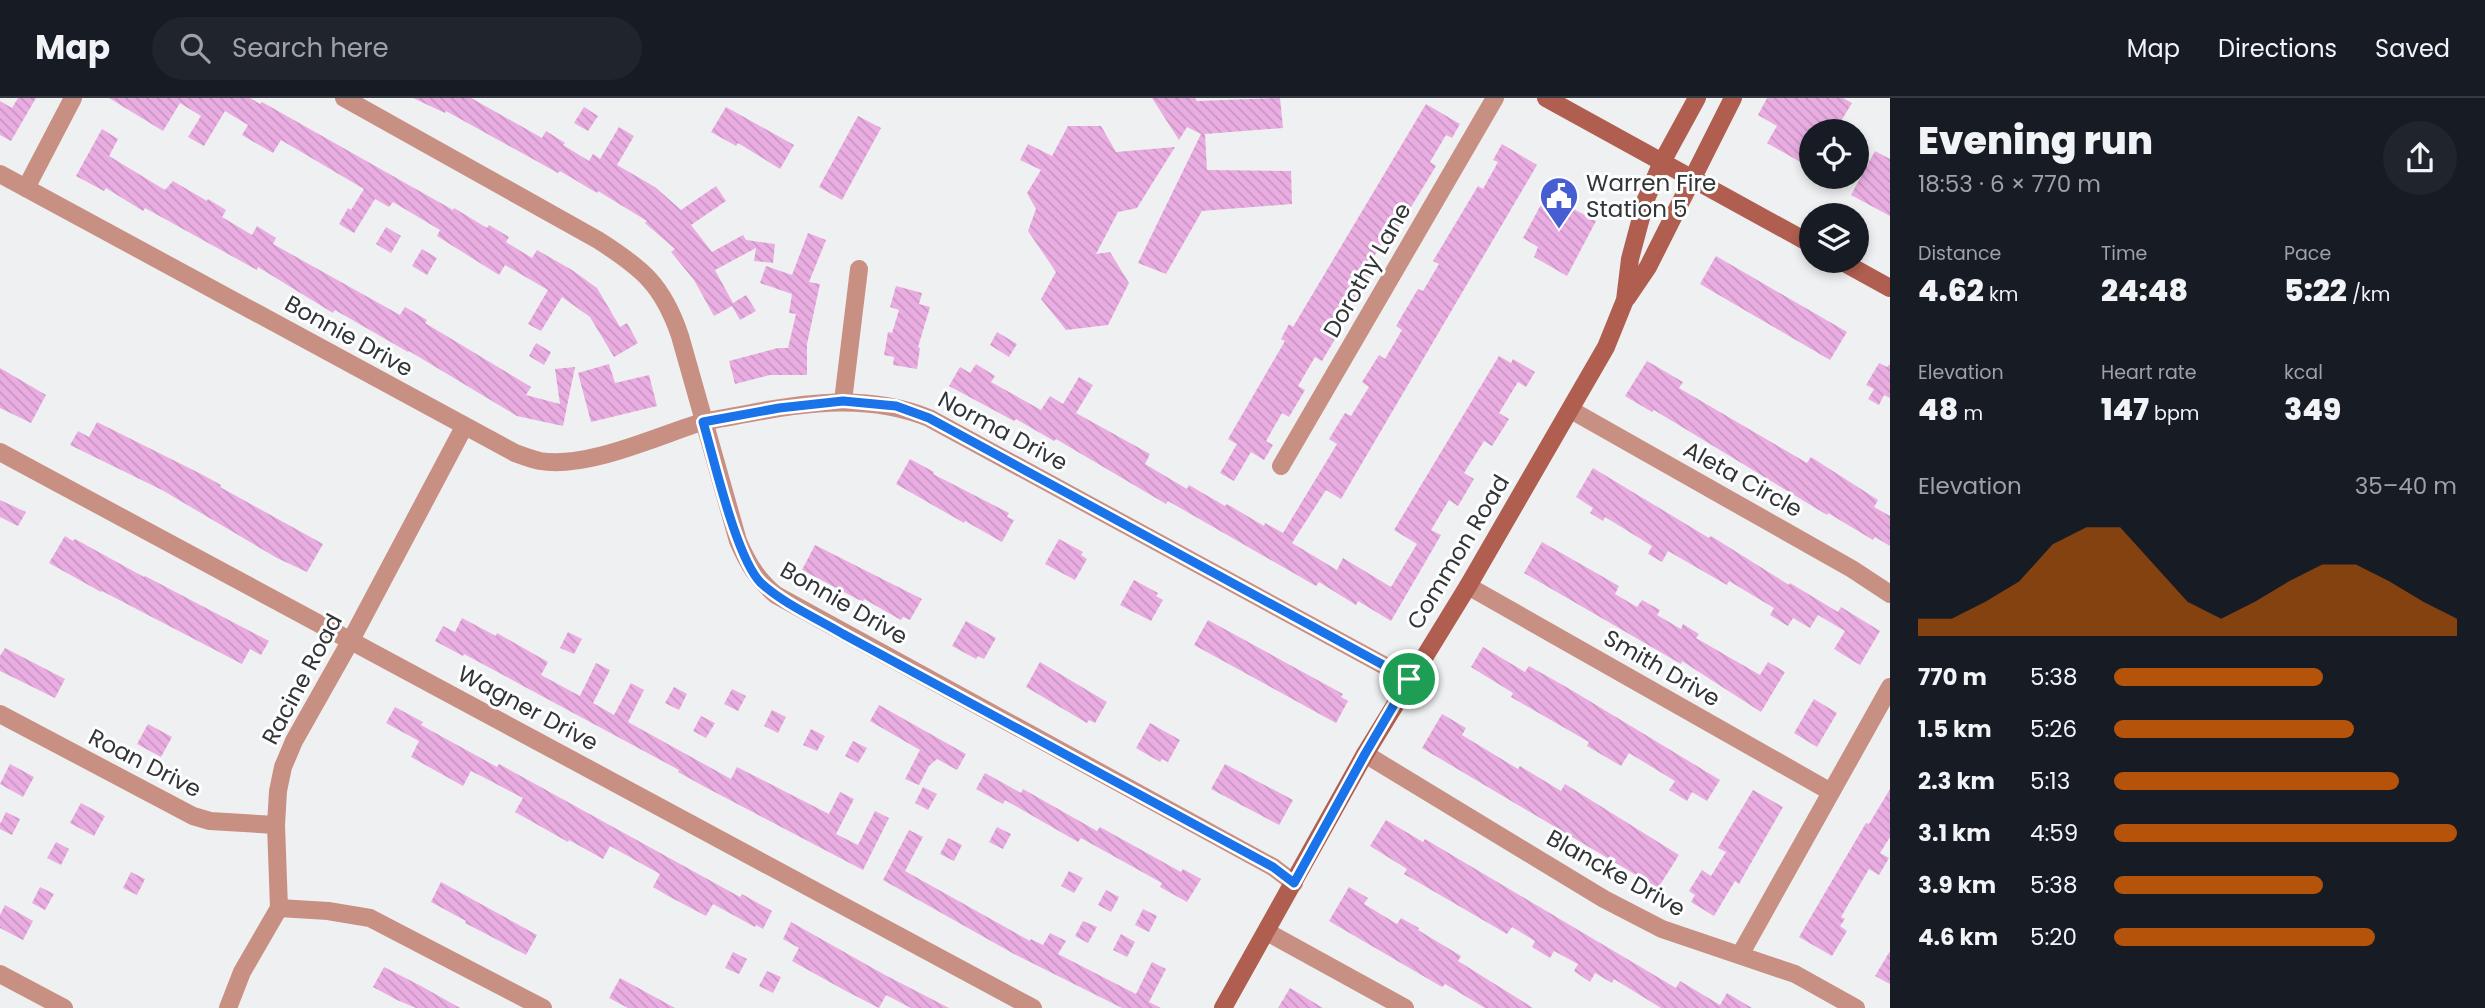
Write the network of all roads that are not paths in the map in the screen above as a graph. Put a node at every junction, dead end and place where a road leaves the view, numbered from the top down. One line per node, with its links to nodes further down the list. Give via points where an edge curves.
1 (73, 98): 10 (street)
2 (344, 98): 18 (street, via 587,234 643,272 657,286 673,316)
3 (1494, 98): 21 (street, Dorothy Lane)
4 (1546, 98): 7 (street)
5 (1697, 98): 7 (street, Common Road)
6 (1733, 98): 9 (street, Common Road)
7 (1662, 162): 9 (street); 15 (street, Common Road, via 1630,258)
8 (0, 174): 10 (street, Bonnie Drive)
9 (1691, 177): 11 (street); 15 (street, Common Road, via 1648,267)
10 (26, 188): 19 (street, Bonnie Drive)
11 (1799, 237)
12 (859, 268): 16 (street)
13 (1863, 273): 14 (street)
14 (1890, 288)
15 (1625, 300): 17 (street, Common Road, via 1606,347)
16 (843, 401): 18 (street, Norma Drive); 25 (street, Norma Drive, via 896,406 929,418)
17 (1571, 410): 22 (street, Common Road); 23 (street, Aleta Circle)
18 (703, 422): 19 (street, Bonnie Drive, via 566,462 514,453); 31 (street, Bonnie Drive, via 738,541 759,581 776,595 1273,867)
19 (464, 427): 24 (street, Racine Road)
20 (0, 452): 24 (street, Wagner Drive)
21 (1281, 466)
22 (1468, 586): 25 (street, Common Road); 29 (street, Smith Drive)
23 (1890, 594)
24 (351, 640): 30 (street, Racine Road, via 294,741 278,791); 39 (street, Wagner Drive)
25 (1409, 679): 28 (street, Common Road)
26 (1890, 687): 29 (street)
27 (0, 714): 30 (street, Roan Drive, via 193,816)
28 (1365, 754): 31 (street, Common Road); 34 (street, Blancke Drive, via 1604,899 1662,929)
29 (1830, 792): 34 (street)
30 (276, 825): 32 (street, Racine Road)
31 (1294, 883): 33 (street, Common Road)
32 (279, 908): 37 (street, via 242,972); 38 (street, via 370,918)
33 (1267, 932): 40 (street, Common Road); 41 (street)
34 (1740, 955): 42 (street, Blancke Drive, via 1795,974)
35 (0, 974): 36 (street)
36 (64, 1008)
37 (228, 1008)
38 (543, 1008)
39 (1033, 1008)
40 (1223, 1008)
41 (1405, 1008)
42 (1856, 1008)

